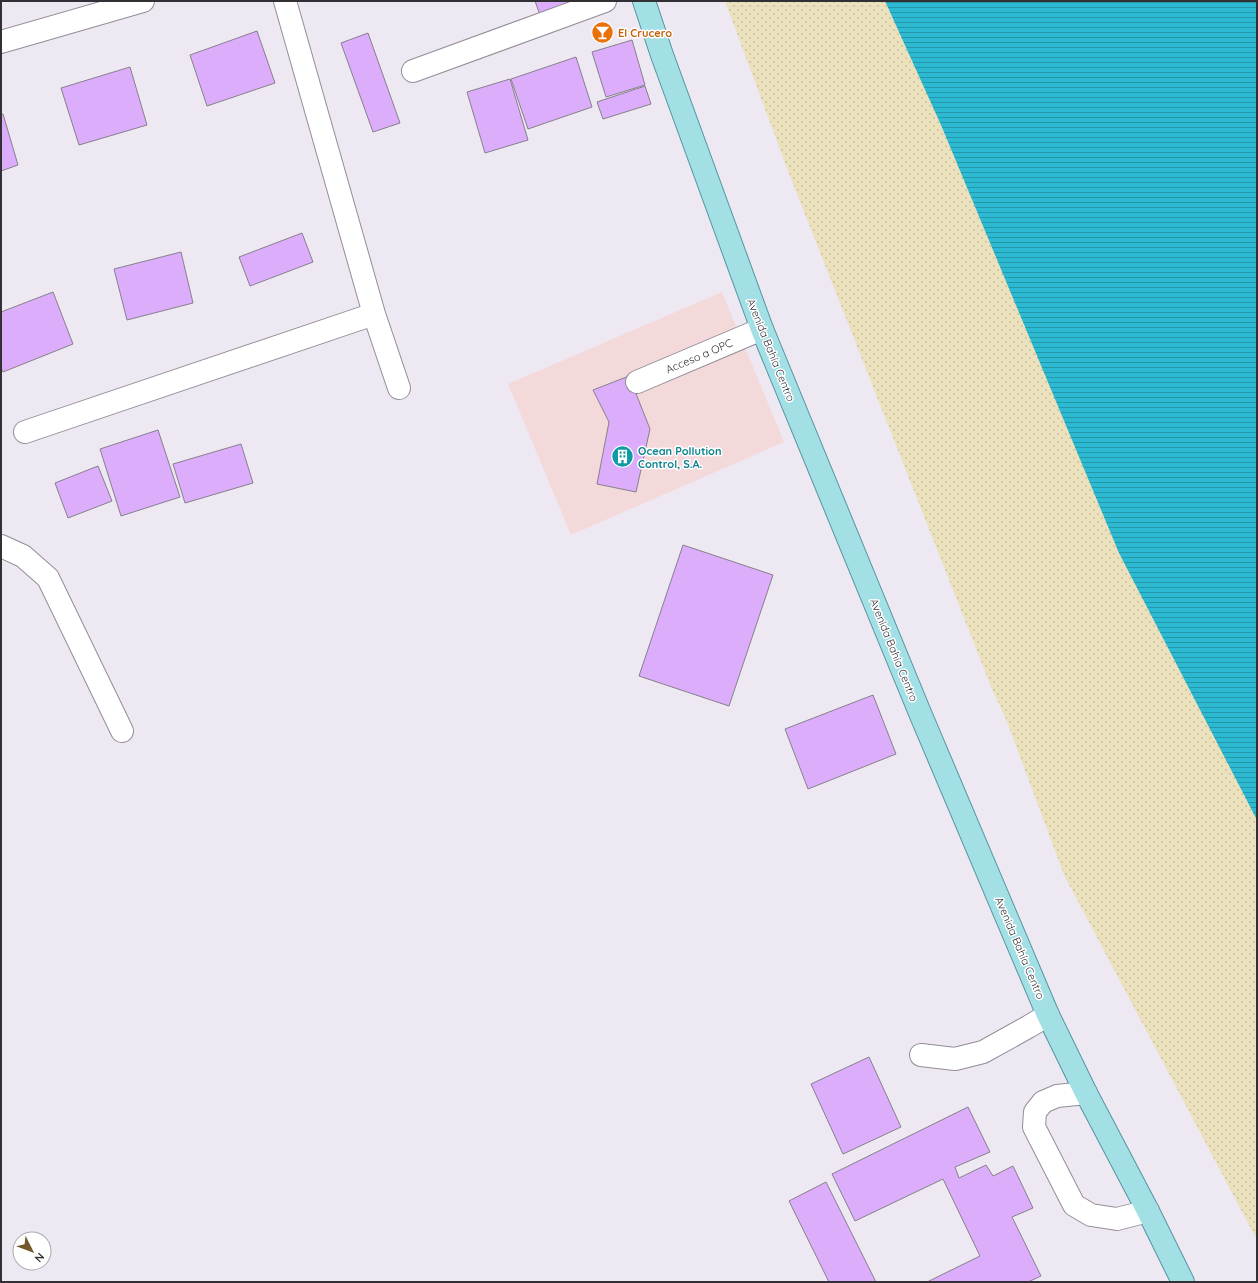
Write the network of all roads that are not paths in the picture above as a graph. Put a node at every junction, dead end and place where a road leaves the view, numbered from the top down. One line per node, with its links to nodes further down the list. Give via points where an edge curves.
1 (143, 1): 5 (street)
2 (285, 1): 7 (street)
3 (606, 1): 6 (street)
4 (644, 1): 8 (main road, Avenida Bahía Centro)
5 (1, 42)
6 (412, 72)
7 (374, 314): 10 (street); 11 (street)
8 (762, 329): 9 (street, Acceso a OPC); 14 (main road, Avenida Bahía Centro)
9 (637, 382)
10 (399, 388)
11 (25, 432)
12 (1, 546): 13 (street, via 23,556 48,578)
13 (122, 731)
14 (1048, 1015): 15 (street, via 983,1052 956,1059); 16 (main road, Avenida Bahía Centro)
15 (920, 1055)
16 (1086, 1093): 17 (main road, Avenida Bahía Centro); 17 (street, via 1057,1096 1043,1102 1035,1112 1034,1127 1074,1205 1091,1215 1117,1219)
17 (1148, 1211): 18 (main road, Avenida Bahía Centro)
18 (1183, 1282)

